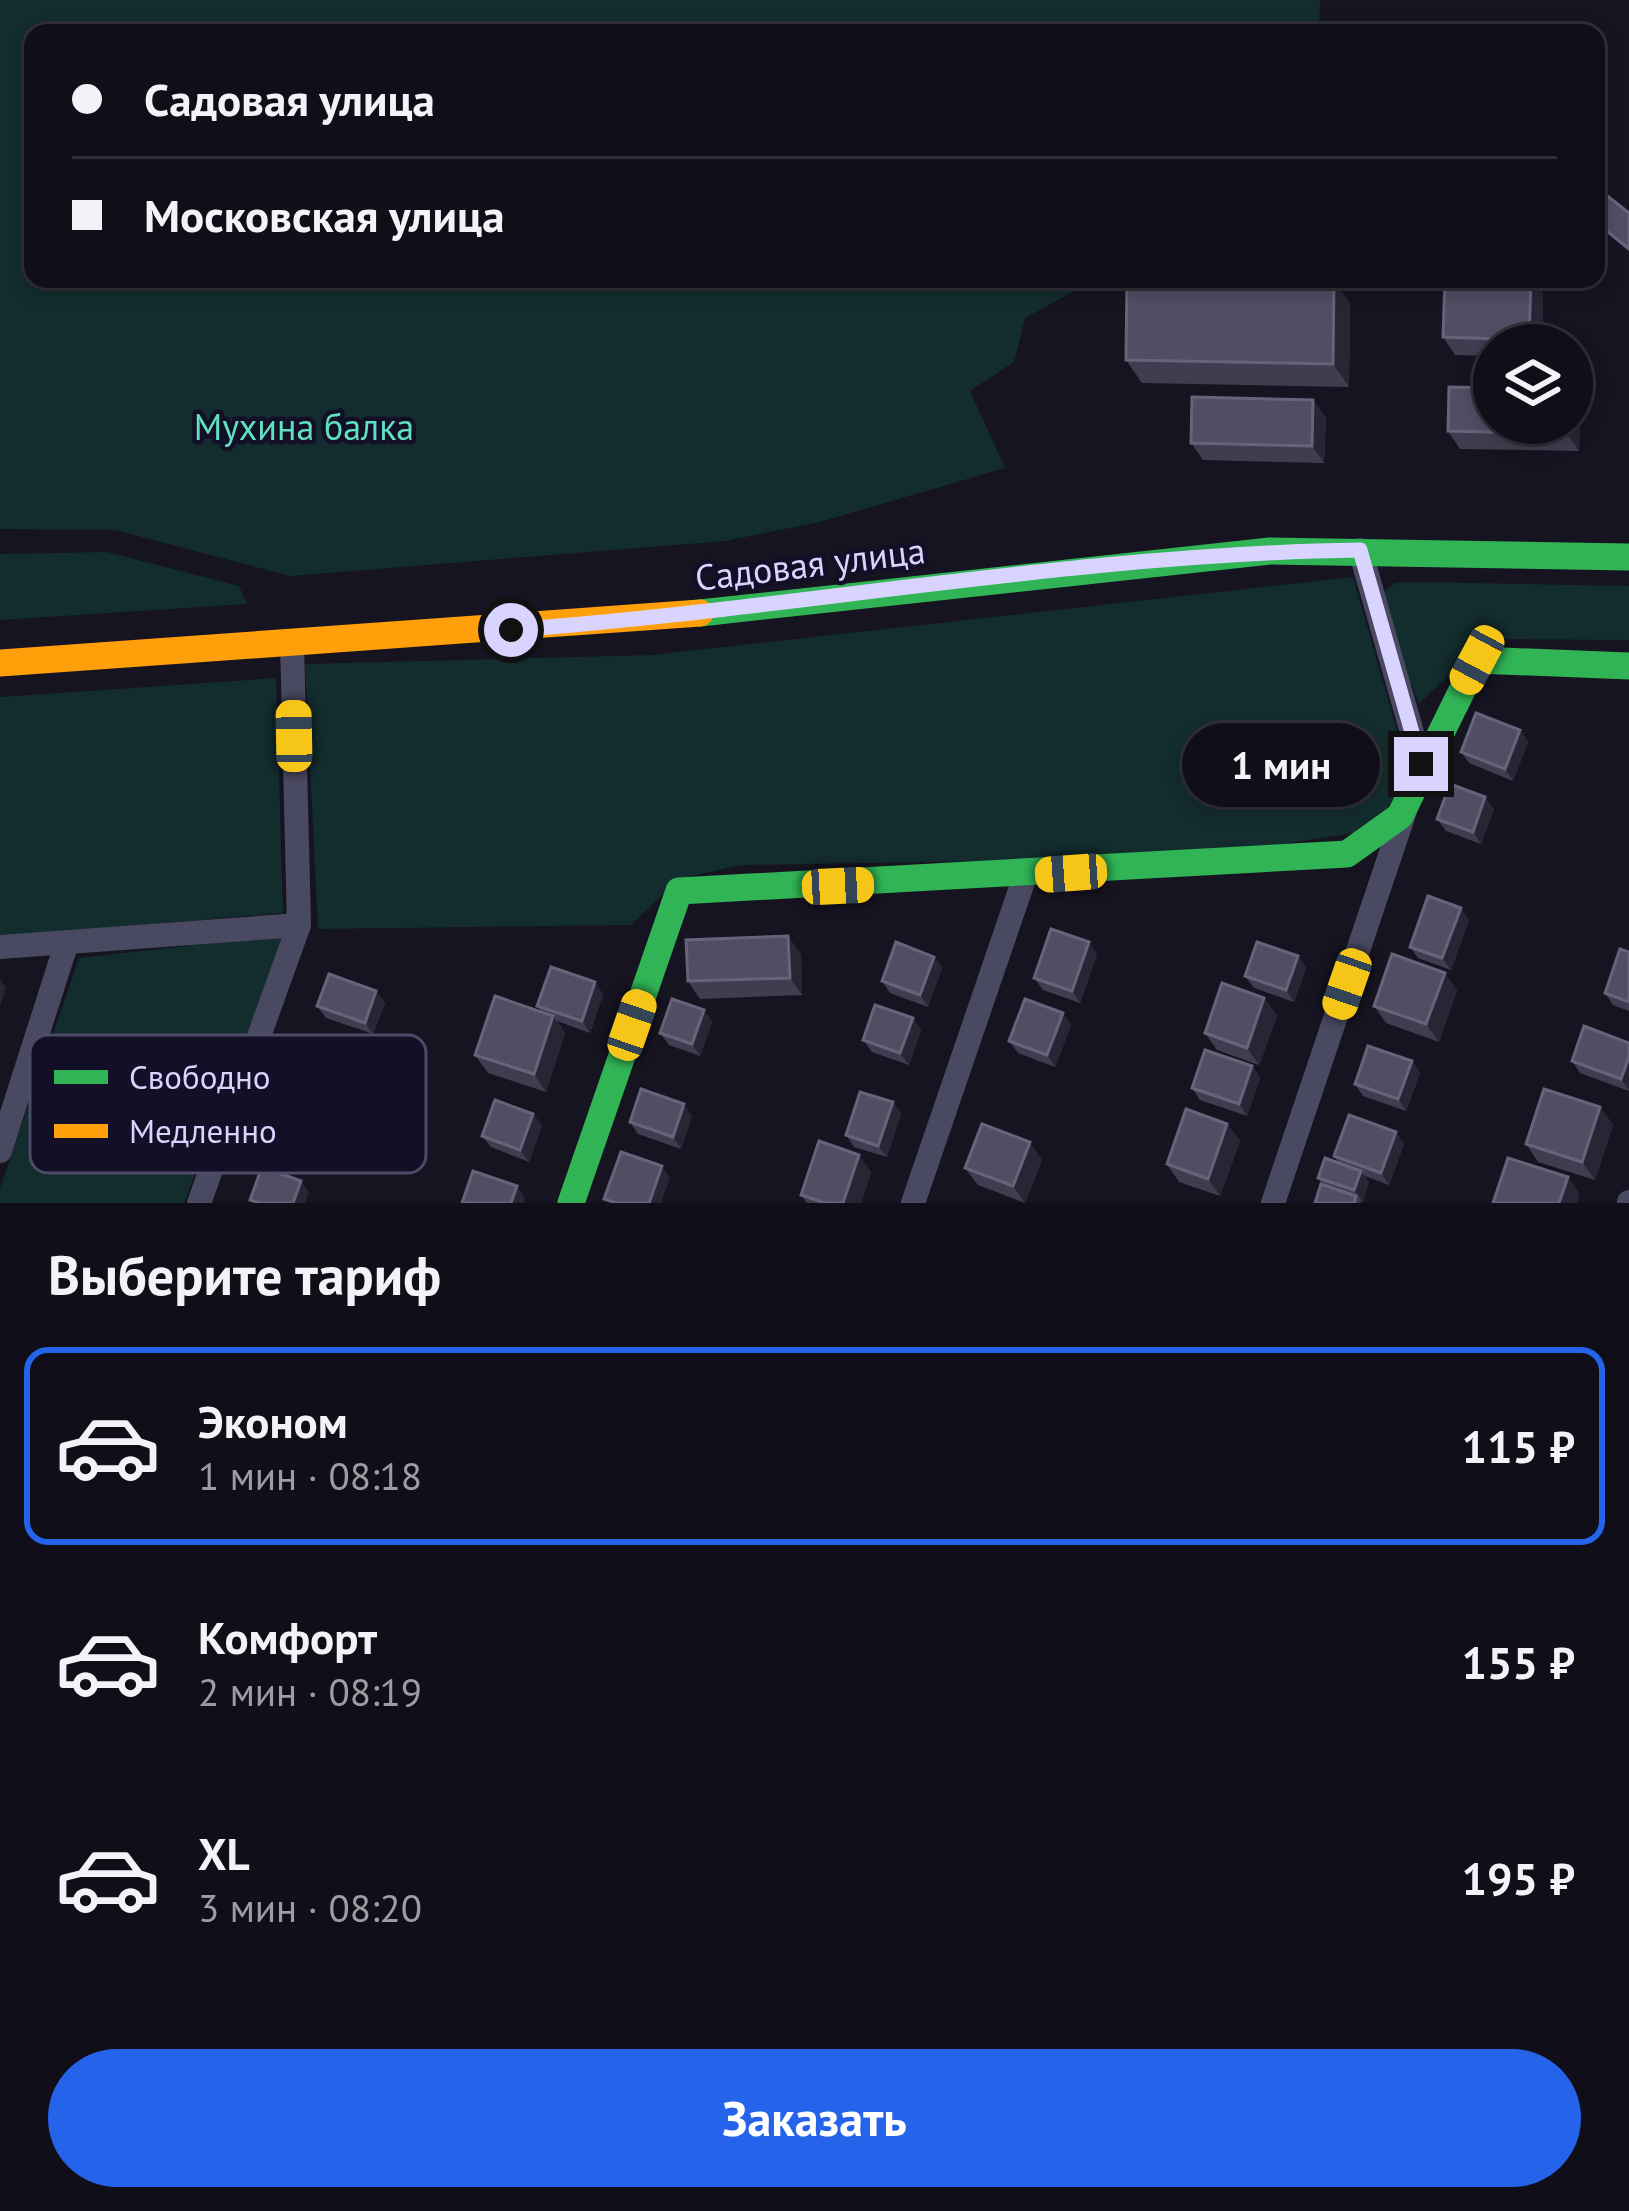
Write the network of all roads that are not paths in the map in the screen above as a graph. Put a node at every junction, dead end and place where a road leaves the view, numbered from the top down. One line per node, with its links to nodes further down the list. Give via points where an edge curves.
1 (1360, 550): 2 (main road, Садовая улица); 3 (main road, Садовая улица, via 1181,558 643,619); 6 (street)
2 (1629, 557)
3 (292, 642): 4 (main road, Садовая улица); 8 (street)
4 (0, 663)
5 (1629, 666): 6 (main road, via 1477,660)
6 (1421, 764): 7 (main road, via 1400,817 1347,854); 19 (street)
7 (1025, 877): 17 (main road, via 679,891); 18 (street)
8 (298, 925): 9 (street); 12 (street)
9 (66, 945): 10 (street); 11 (street)
10 (0, 947)
11 (37, 1035)
12 (259, 1035)
13 (30, 1057): 14 (street)
14 (0, 1150)
15 (210, 1173): 16 (street)
16 (199, 1203)
17 (571, 1203)
18 (913, 1203)
19 (1273, 1203)

